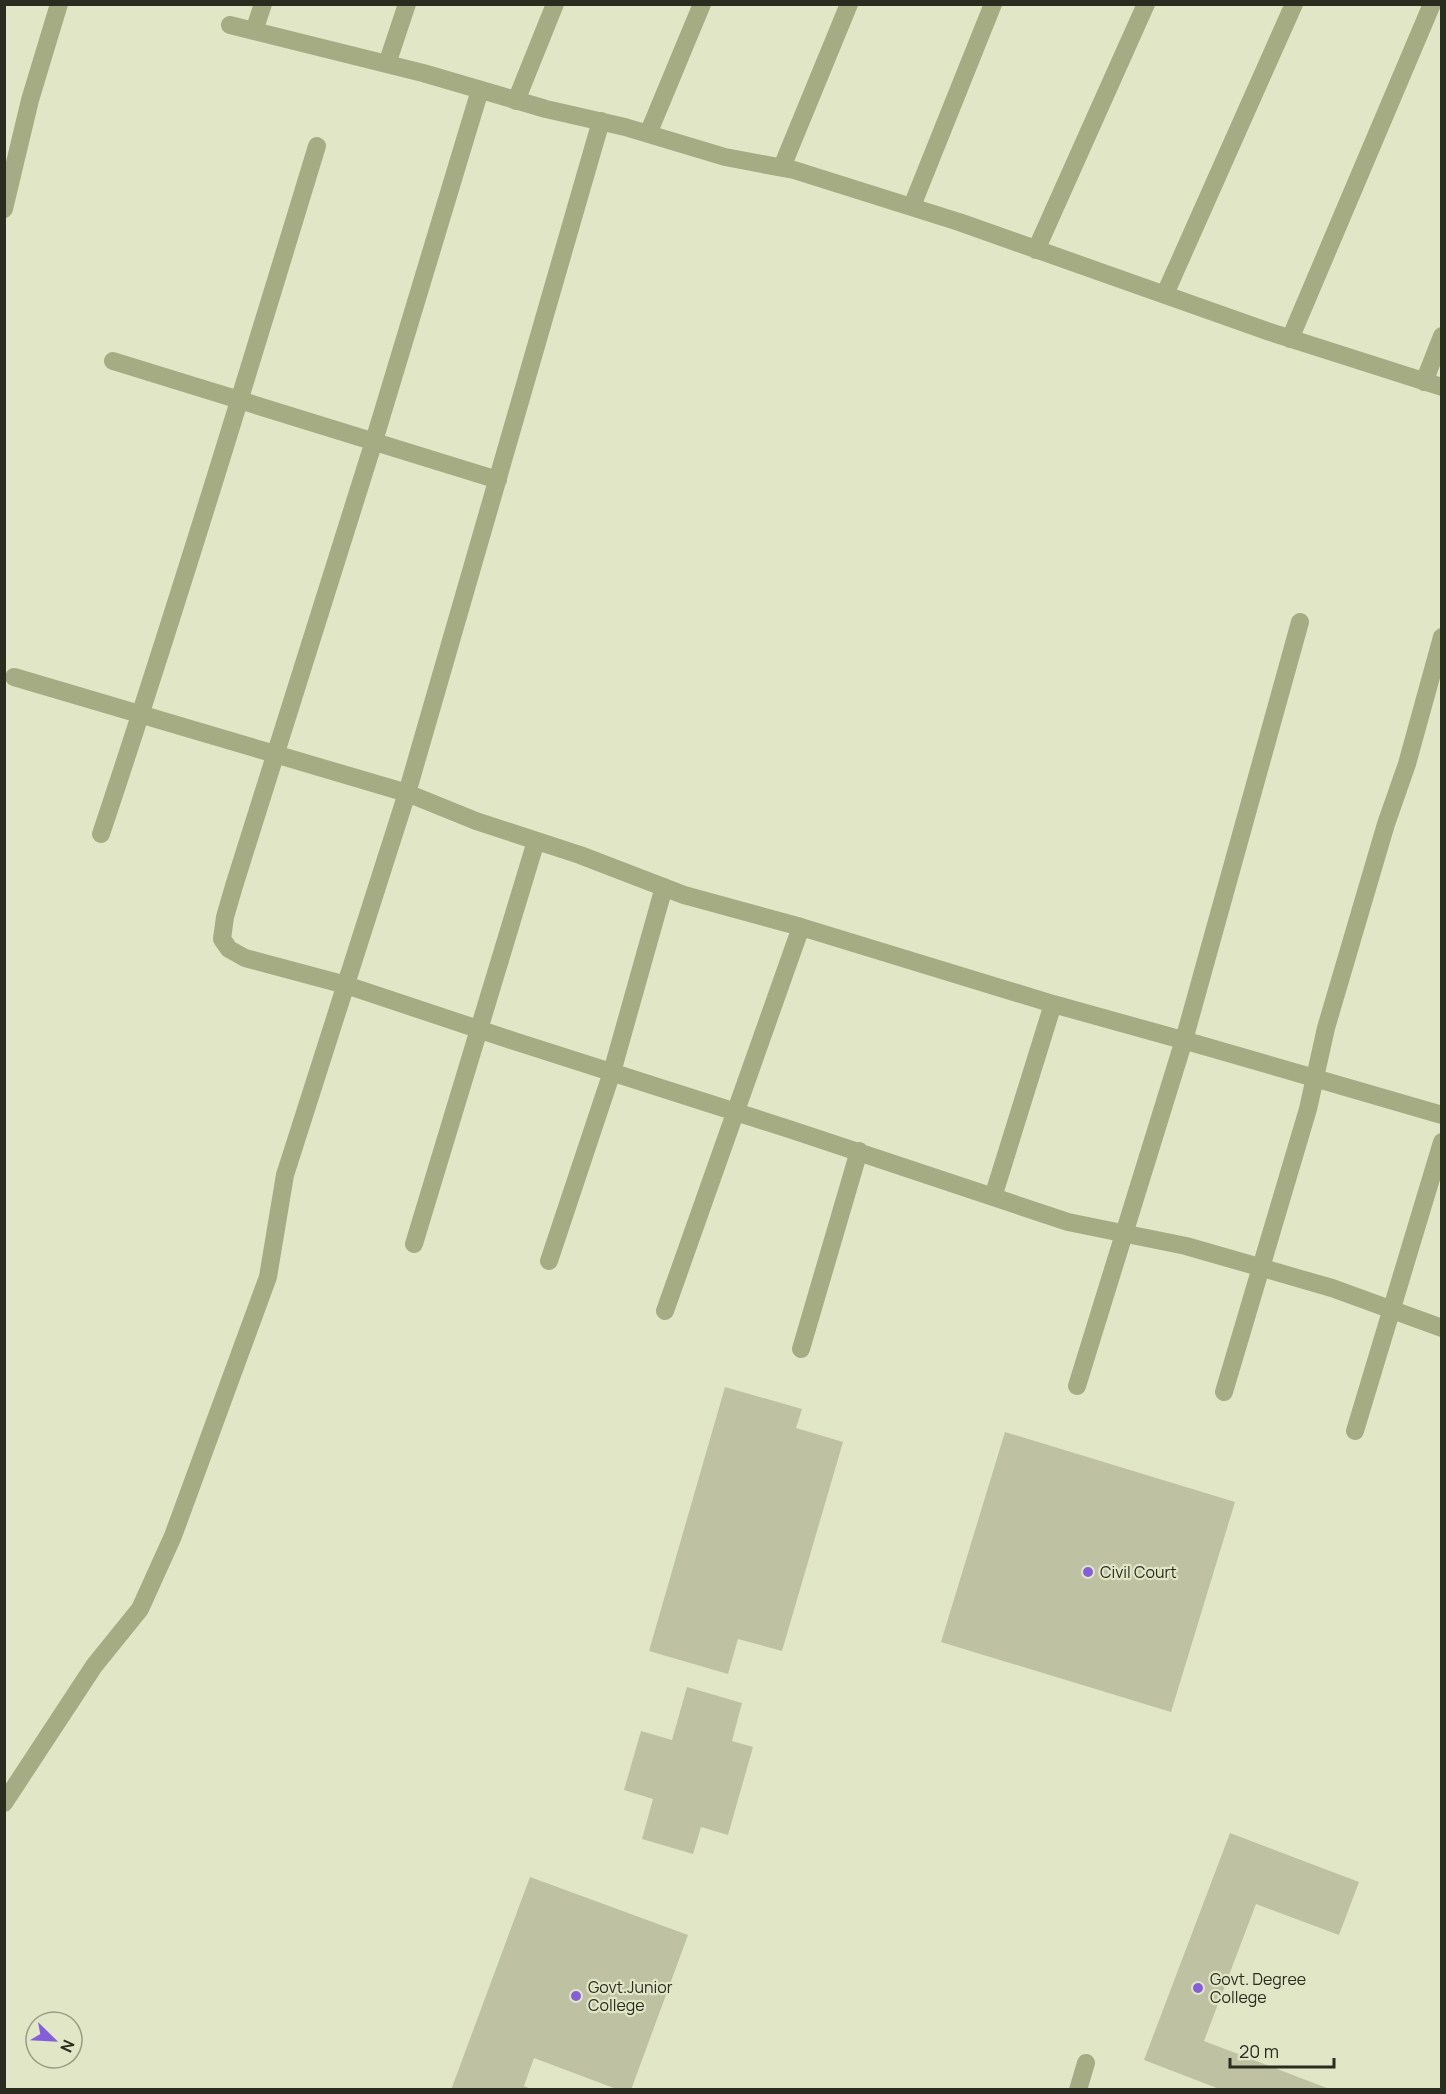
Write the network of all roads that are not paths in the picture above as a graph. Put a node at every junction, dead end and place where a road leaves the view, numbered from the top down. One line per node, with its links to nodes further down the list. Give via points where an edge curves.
1 (59, 4): 21 (street, via 30,100)
2 (263, 4): 12 (street)
3 (407, 4): 13 (street)
4 (555, 4): 15 (street)
5 (702, 4): 17 (street)
6 (849, 4): 19 (street)
7 (993, 4): 20 (street)
8 (1146, 4): 22 (street)
9 (1294, 4): 23 (street)
10 (1432, 4): 25 (street)
11 (230, 25): 12 (street)
12 (254, 31): 13 (street)
13 (387, 64): 14 (street)
14 (480, 90): 15 (street); 30 (street)
15 (516, 100): 16 (street)
16 (601, 122): 17 (street); 31 (street)
17 (648, 134): 19 (street)
18 (317, 146): 29 (street)
19 (782, 167): 20 (street)
20 (912, 206): 22 (street)
21 (4, 209)
22 (1036, 250): 23 (street)
23 (1165, 294): 25 (street)
24 (1442, 336): 27 (street)
25 (1290, 339): 27 (street)
26 (113, 361): 29 (street)
27 (1424, 382): 28 (street)
28 (1442, 387)
29 (240, 400): 30 (street); 35 (street)
30 (374, 441): 31 (street); 36 (street)
31 (498, 480): 37 (street)
32 (1300, 622): 45 (street)
33 (1442, 637): 47 (street, via 1326,1028)
34 (14, 677): 35 (street)
35 (141, 715): 36 (street); 38 (street)
36 (275, 755): 37 (street); 42 (street, via 222,939 229,949 245,958)
37 (407, 794): 39 (street); 42 (street)
38 (101, 834)
39 (536, 841): 40 (street); 44 (street)
40 (664, 887): 41 (street); 46 (street)
41 (801, 927): 43 (street); 48 (street)
42 (346, 985): 44 (street); 64 (street, via 285,1175 268,1276 173,1536 140,1609 94,1666)
43 (1053, 1004): 45 (street); 52 (street)
44 (479, 1029): 46 (street); 54 (street)
45 (1184, 1040): 47 (street); 53 (street)
46 (612, 1072): 48 (street); 55 (street)
47 (1315, 1078): 49 (street); 56 (street)
48 (736, 1112): 51 (street); 58 (street)
49 (1442, 1115)
50 (1442, 1142): 57 (street)
51 (859, 1151): 52 (street); 60 (street)
52 (993, 1197): 53 (street, via 1068,1221)
53 (1124, 1233): 56 (street); 61 (street)
54 (414, 1244)
55 (549, 1261)
56 (1261, 1268): 57 (street); 62 (street)
57 (1392, 1310): 59 (street); 63 (street)
58 (665, 1311)
59 (1442, 1328)
60 (801, 1349)
61 (1077, 1386)
62 (1224, 1392)
63 (1355, 1431)
64 (4, 1803)
65 (1086, 2063): 66 (street)
66 (1078, 2090)

